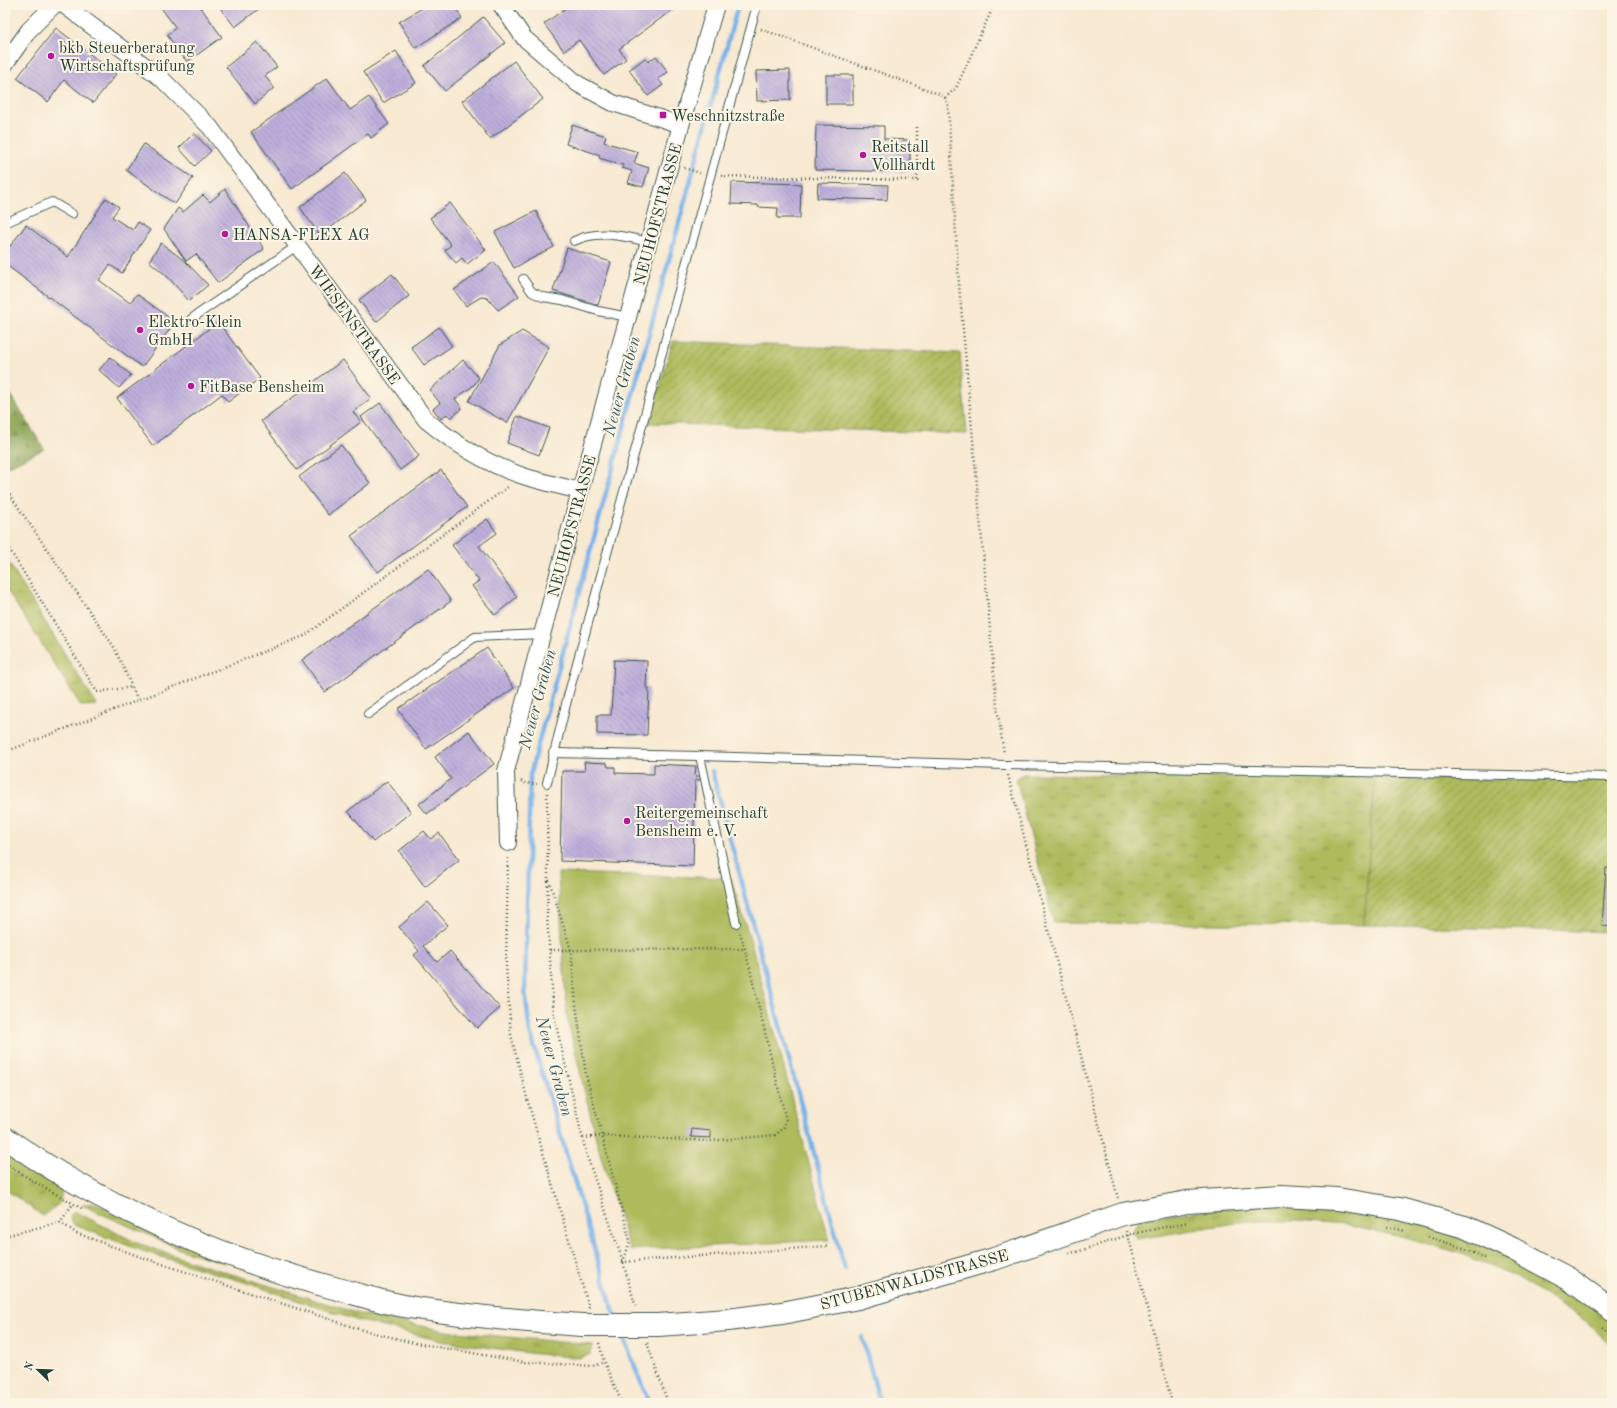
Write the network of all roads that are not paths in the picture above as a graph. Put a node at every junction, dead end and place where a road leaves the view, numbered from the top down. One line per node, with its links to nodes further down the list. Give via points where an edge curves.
1 (54, 5): 6 (street, via 29,30)
2 (64, 5): 12 (street, WIESENSTRASSE, via 161,78 184,99 210,127)
3 (501, 5): 7 (street, via 524,38 578,84 613,103)
4 (716, 5): 7 (street, NEUHOFSTRASSE)
5 (757, 5): 19 (lane)
6 (5, 64)
7 (681, 125): 11 (street, NEUHOFSTRASSE)
8 (72, 214): 9 (lane, via 52,202)
9 (5, 223)
10 (574, 241): 11 (lane, via 582,237 607,234)
11 (649, 242): 14 (street, NEUHOFSTRASSE)
12 (298, 245): 15 (lane); 16 (street, WIESENSTRASSE, via 426,420 453,442 489,462 523,476)
13 (523, 279): 14 (lane, via 532,292 543,297)
14 (628, 317): 16 (street, NEUHOFSTRASSE)
15 (191, 319)
16 (580, 491): 17 (street, NEUHOFSTRASSE)
17 (542, 634): 18 (lane, via 475,637); 23 (street, NEUHOFSTRASSE, via 506,771)
18 (368, 714)
19 (553, 753): 20 (lane); 22 (lane)
20 (700, 756): 21 (lane); 24 (lane)
21 (1612, 777)
22 (544, 784)
23 (508, 843)
24 (736, 923)
25 (5, 1138): 26 (street, STUBENWALDSTRASSE, bridge, via 30,1155 151,1223 225,1254 290,1276 410,1306 459,1314 586,1319 652,1332 782,1313 858,1298 994,1259 1123,1214 1187,1202 1282,1196 1337,1199 1400,1209 1465,1227 1568,1278)
26 (1607, 1318)

